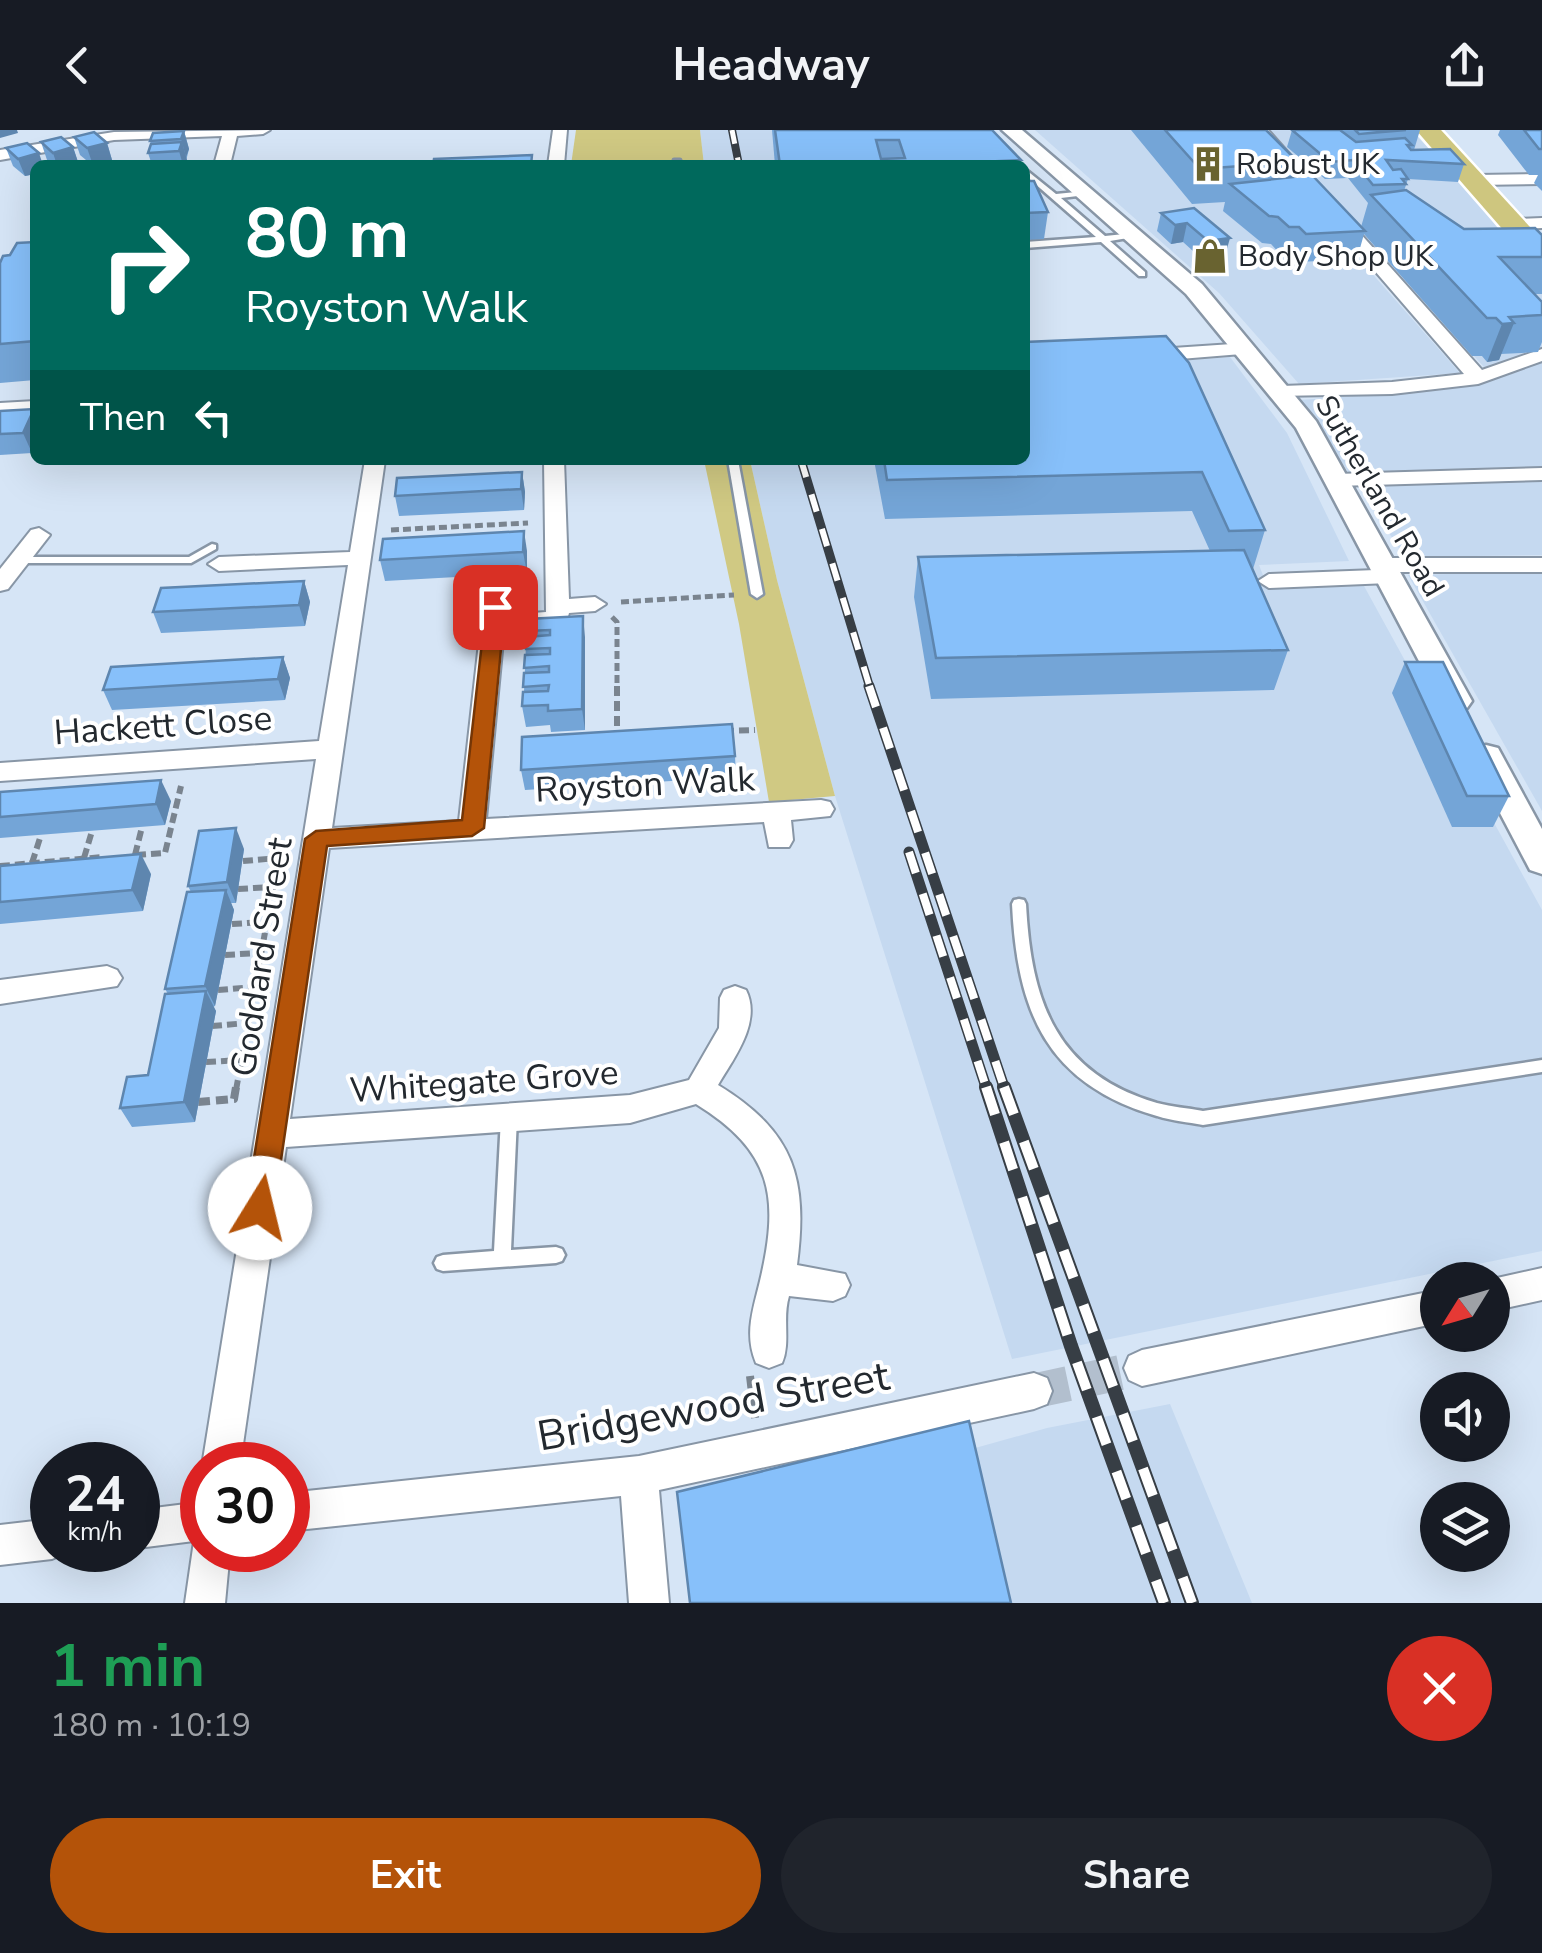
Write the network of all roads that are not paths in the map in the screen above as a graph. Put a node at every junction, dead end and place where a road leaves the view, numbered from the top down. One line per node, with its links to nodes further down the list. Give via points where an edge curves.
1 (264, 130): 5 (street)
2 (560, 130): 9 (street)
3 (1260, 130): 24 (street)
4 (1428, 130): 12 (main road)
5 (230, 132): 7 (street, via 114,136); 8 (street)
6 (1022, 152): 13 (street, Sutherland Road)
7 (0, 156)
8 (223, 160)
9 (557, 160)
10 (1030, 163): 14 (lane)
11 (1542, 179): 12 (street)
12 (1476, 180): 15 (main road)
13 (1083, 193): 14 (lane); 16 (street, Sutherland Road)
14 (1054, 197): 17 (lane)
15 (1529, 224): 19 (main road)
16 (1131, 235): 17 (lane); 21 (street, Sutherland Road, via 1194,289)
17 (1103, 239): 18 (lane); 20 (lane)
18 (1030, 245)
19 (1542, 256)
20 (1142, 274)
21 (1247, 349): 23 (street); 25 (street, Sutherland Road)
22 (1542, 354): 24 (street)
23 (1121, 357)
24 (1478, 378): 25 (street)
25 (1282, 392): 32 (street, Sutherland Road)
26 (30, 407): 27 (street)
27 (0, 408)
28 (374, 465): 35 (street, Goddard Street)
29 (554, 465): 43 (street)
30 (734, 465): 41 (lane)
31 (1542, 474): 32 (street)
32 (1336, 480): 38 (street, Sutherland Road)
33 (39, 535): 36 (street)
34 (215, 555): 35 (street); 36 (lane)
35 (361, 558): 44 (street, Goddard Street)
36 (20, 560): 40 (street)
37 (1542, 566): 38 (street)
38 (1386, 571): 39 (street); 49 (street, Sutherland Road)
39 (1269, 581)
40 (0, 584)
41 (757, 594)
42 (595, 604): 43 (street)
43 (558, 607): 47 (street, via 558,619 495,615)
44 (331, 749): 45 (street, Hackett Close); 48 (street, Goddard Street)
45 (0, 772)
46 (821, 809): 47 (street, Royston Walk, via 778,826)
47 (472, 828): 48 (street, Royston Walk)
48 (316, 839): 57 (street, Goddard Street)
49 (1542, 862)
50 (1019, 904): 54 (lane, via 1017,942 1034,1005 1072,1062 1126,1102 1203,1118)
51 (106, 978): 52 (street)
52 (0, 992)
53 (736, 998): 55 (street, via 734,1030)
54 (1542, 1066)
55 (699, 1090): 56 (street, Whitegate Grove, via 630,1109); 61 (street, via 736,1110 778,1158 786,1202)
56 (509, 1118): 57 (street, Whitegate Grove); 59 (lane)
57 (272, 1134): 69 (street, Goddard Street)
58 (556, 1256): 59 (lane)
59 (502, 1259): 60 (lane)
60 (444, 1263)
61 (778, 1279): 63 (street); 66 (street, via 768,1311)
62 (1542, 1284): 64 (street)
63 (833, 1285)
64 (1510, 1291)
65 (1420, 1310): 67 (street)
66 (769, 1350)
67 (1142, 1368)
68 (1034, 1392): 70 (street, Bridgewood Street)
69 (225, 1442)
70 (639, 1475): 71 (street, Bridgewood Street); 76 (street)
71 (310, 1510)
72 (30, 1542): 73 (street)
73 (0, 1545)
74 (208, 1572): 75 (street)
75 (206, 1603)
76 (648, 1603)

